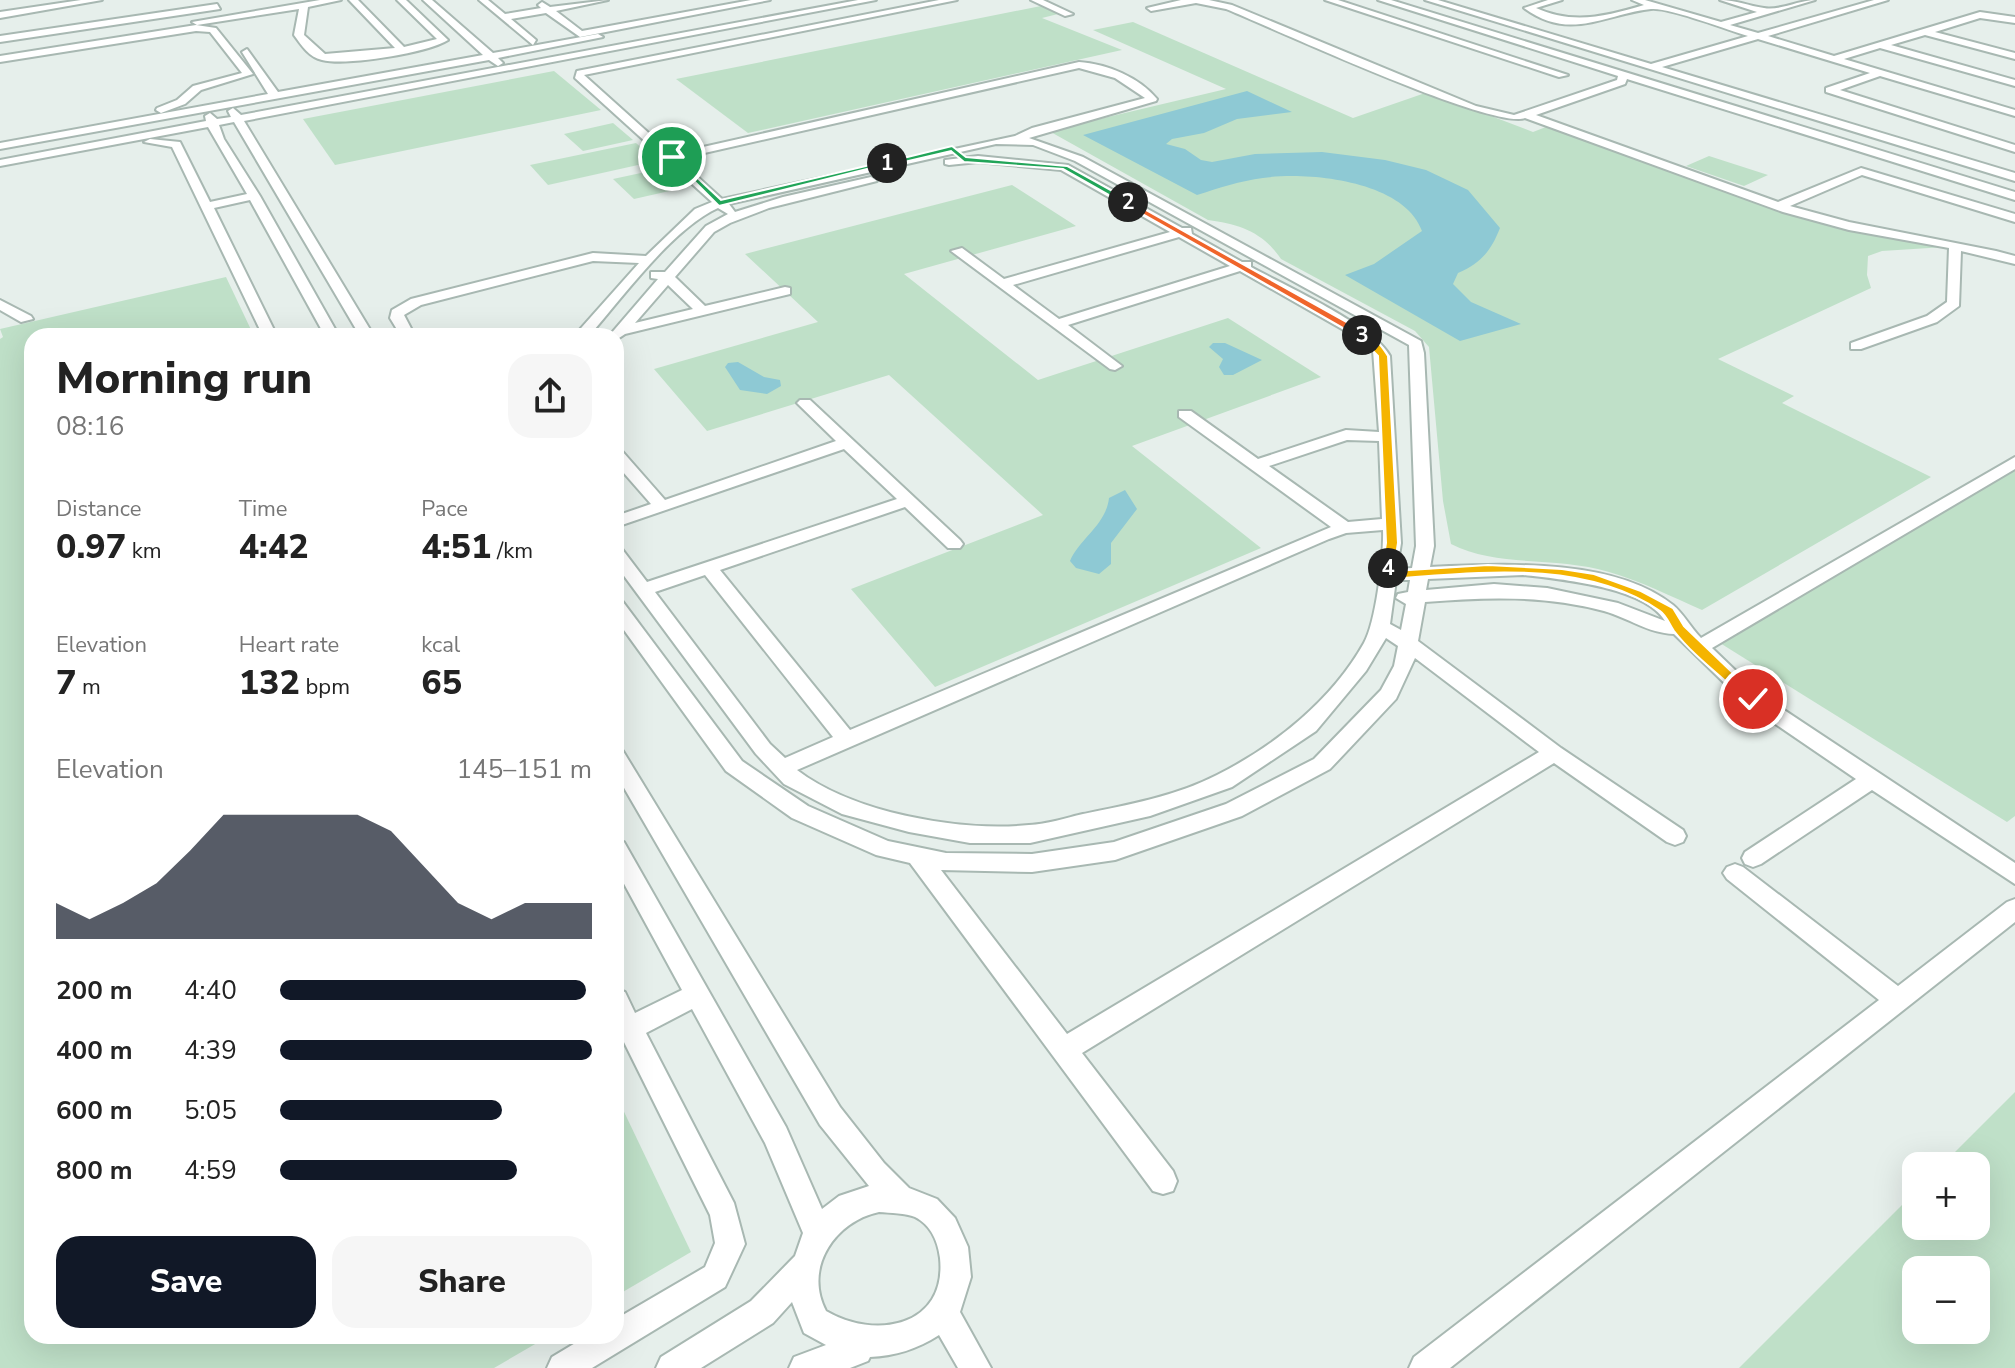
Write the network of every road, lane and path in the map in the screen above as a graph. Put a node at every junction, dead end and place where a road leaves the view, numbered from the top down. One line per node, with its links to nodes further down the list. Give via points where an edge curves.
1 (98, 0): 32 (street)
2 (180, 0): 29 (street)
3 (337, 0): 25 (street)
4 (353, 0): 46 (street)
5 (401, 0): 46 (street, via 444,38)
6 (427, 0): 50 (street)
7 (483, 0): 33 (street)
8 (536, 0): 28 (street)
9 (602, 0): 28 (street)
10 (839, 0): 50 (street)
11 (872, 0): 62 (street)
12 (953, 0): 70 (street, via 581,73)
13 (1035, 0): 31 (street)
14 (1329, 0): 54 (street)
15 (1382, 0): 55 (street)
16 (1406, 0): 52 (street)
17 (1558, 0): 26 (street, via 1528,8 1587,24)
18 (1636, 0): 26 (street)
19 (1724, 0): 30 (street)
20 (1811, 0): 30 (street)
21 (1884, 0): 40 (street)
22 (1436, 1): 52 (street)
23 (768, 3): 39 (street); 50 (street)
24 (232, 4): 29 (street)
25 (304, 5): 34 (street); 46 (street, via 299,35 323,57)
26 (1654, 5): 36 (street)
27 (1151, 8): 58 (street, via 1196,0 1229,7)
28 (547, 9): 33 (street); 39 (street)
29 (188, 11): 41 (street)
30 (1767, 12): 36 (street)
31 (1068, 14)
32 (0, 15)
33 (505, 17): 42 (street)
34 (224, 18): 37 (street); 48 (street)
35 (2015, 20): 38 (street, via 1980,15)
36 (1721, 25): 40 (street)
37 (232, 30)
38 (1925, 31): 44 (street); 47 (street)
39 (580, 34): 42 (street)
40 (1759, 37): 51 (street); 52 (street)
41 (0, 39)
42 (533, 42): 50 (street)
43 (240, 43): 57 (street)
44 (1880, 45): 51 (street); 56 (street)
45 (2015, 46): 47 (street)
46 (401, 49)
47 (1999, 52): 49 (street)
48 (0, 56): 66 (street, via 202,28 222,37 248,74 197,88 178,104 148,114)
49 (2015, 56)
50 (492, 57): 62 (street); 66 (street)
51 (1833, 59): 53 (street)
52 (1646, 69): 55 (street); 76 (street); 77 (street)
53 (1879, 73): 59 (street); 68 (street, via 1830,90)
54 (1563, 75)
55 (1623, 76): 58 (street, via 1599,77); 60 (street, via 1621,82); 79 (street)
56 (2015, 83)
57 (273, 93)
58 (1487, 112): 60 (street, via 1507,118)
59 (2015, 113)
60 (1527, 115): 82 (street)
61 (212, 119): 62 (street); 63 (street); 64 (street); 69 (street)
62 (238, 120): 103 (street)
63 (160, 133): 64 (street); 73 (street)
64 (218, 139): 78 (street)
65 (1017, 139): 67 (street); 70 (street, via 1152,99 1092,66 1079,65); 72 (street)
66 (0, 143)
67 (952, 149): 71 (street); 80 (street)
68 (2015, 149)
69 (0, 154)
70 (672, 157): 80 (street)
71 (964, 159): 74 (street); 83 (street)
72 (1079, 159): 74 (street); 85 (street)
73 (0, 163)
74 (1064, 167): 86 (street)
75 (0, 170): 81 (street, via 168,141 176,144)
76 (2015, 177)
77 (2015, 185)
78 (254, 196): 81 (street); 102 (street)
79 (2015, 196)
80 (719, 203): 83 (street); 89 (street, via 683,225)
81 (208, 206): 101 (street)
82 (1779, 206): 84 (street, via 1857,171); 87 (street, via 1852,227)
83 (735, 216): 94 (street, via 710,229)
84 (2015, 218)
85 (1203, 226): 86 (street); 90 (street)
86 (1181, 233): 92 (street); 95 (street)
87 (1955, 246): 91 (street); 108 (street, via 1954,303 1932,319)
88 (957, 251): 95 (street)
89 (650, 260): 93 (street); 104 (street, via 593,257 416,302 397,313)
90 (1262, 260): 92 (street); 125 (street, via 1416,344 1425,546)
91 (2015, 260)
92 (1240, 267): 100 (street); 112 (street, via 1379,348)
93 (639, 272): 94 (street); 105 (street)
94 (668, 277): 98 (street); 106 (street)
95 (1002, 284): 100 (street)
96 (785, 291): 98 (street)
97 (0, 304): 99 (street)
98 (702, 311): 107 (street)
99 (26, 319)
100 (1059, 323): 109 (street)
101 (266, 328)
102 (328, 328)
103 (362, 328)
104 (403, 328)
105 (588, 328)
106 (623, 328)
107 (624, 332)
108 (1856, 346)
109 (1115, 366)
110 (805, 403): 113 (street)
111 (1185, 414): 115 (street)
112 (1387, 437): 115 (street, via 1346,435); 120 (street)
113 (846, 443): 117 (street); 118 (street)
114 (2015, 462): 134 (street)
115 (1256, 465): 121 (street)
116 (624, 476): 118 (street)
117 (907, 501): 122 (street); 124 (street)
118 (661, 506): 119 (street)
119 (624, 519)
120 (1390, 524): 121 (street); 126 (street)
121 (1344, 528): 135 (street)
122 (954, 544)
123 (624, 564): 127 (street)
124 (709, 568): 127 (street); 135 (street)
125 (1420, 574): 126 (street); 128 (street); 132 (street, via 1523,569 1590,577 1668,610)
126 (1387, 575): 129 (street)
127 (643, 590): 137 (street)
128 (1414, 598): 129 (street); 132 (street, via 1534,592 1611,607 1656,627); 133 (street)
129 (1383, 600): 131 (street)
130 (624, 617): 141 (street, via 734,766 800,812 884,849)
131 (1380, 627): 133 (street); 137 (street, via 1359,666 1309,726 1224,781 1150,808 1030,834 970,834 850,808)
132 (1679, 628): 134 (street)
133 (1408, 643): 136 (street); 141 (street, via 1404,666 1389,694 1322,764 1234,810 1115,851 1032,863 946,862)
134 (1698, 648): 139 (street, via 1753,699)
135 (845, 738): 137 (street)
136 (1554, 753): 140 (street); 149 (street)
137 (781, 768)
138 (624, 769): 151 (street, via 830,1116)
139 (1872, 779): 143 (street); 146 (street, via 1744,866)
140 (1675, 836)
141 (917, 856): 149 (street)
142 (624, 862): 145 (street)
143 (2015, 875)
144 (2015, 909): 146 (street)
145 (697, 994): 148 (street); 152 (street, via 776,1136)
146 (1896, 999): 162 (street)
147 (624, 1016): 148 (street)
148 (630, 1028): 154 (street, via 724,1213 730,1244 715,1277)
149 (1064, 1050): 150 (street)
150 (1163, 1181)
151 (903, 1202): 152 (street, via 879,1198 849,1206); 153 (street, via 920,1205 949,1233 959,1268)
152 (813, 1248): 156 (street, via 803,1282 812,1319 833,1342); 159 (street, via 762,1312)
153 (945, 1315): 157 (street); 161 (street)
154 (624, 1331)
155 (603, 1344): 158 (street)
156 (857, 1350): 157 (street); 160 (street)
157 (896, 1360)
158 (563, 1368)
159 (672, 1368)
160 (805, 1368)
161 (975, 1368)
162 (1425, 1368)

